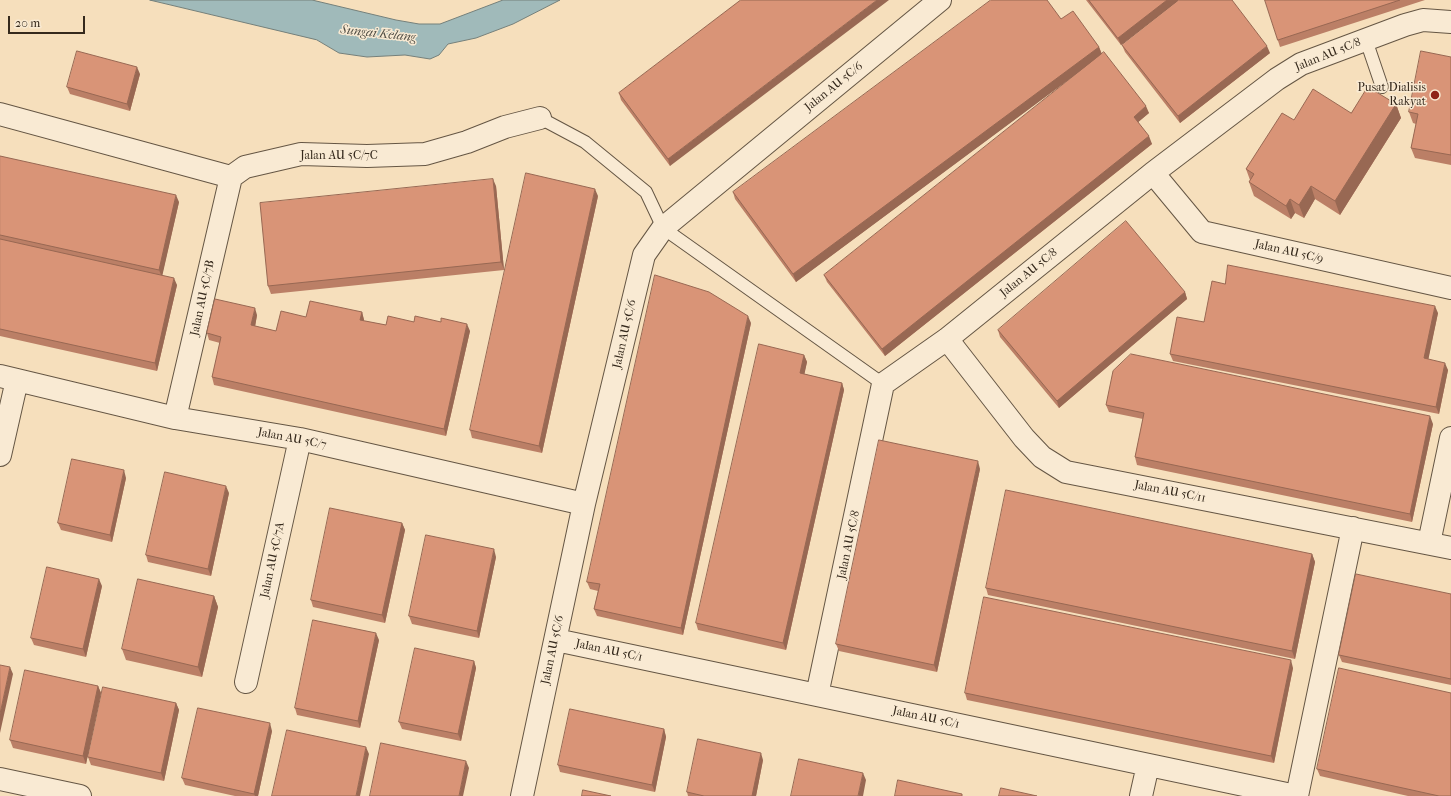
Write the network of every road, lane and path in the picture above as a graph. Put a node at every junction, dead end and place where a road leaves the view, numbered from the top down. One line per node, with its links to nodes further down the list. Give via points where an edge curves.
1 (940, 0): 9 (street, Jalan AU 5C/6)
2 (1451, 22): 3 (street, Jalan AU 5C/8, via 1423,20)
3 (1366, 40): 4 (lane); 7 (street, Jalan AU 5C/8, via 1301,64 1289,71)
4 (1382, 87)
5 (0, 114): 8 (street)
6 (540, 118): 8 (street, Jalan AU 5C/7C, via 425,154 301,154 245,167); 9 (lane, via 586,142 646,192)
7 (1153, 173): 10 (street, Jalan AU 5C/9, via 1202,232); 11 (street, Jalan AU 5C/8)
8 (231, 177): 14 (street, Jalan AU 5C/7B)
9 (662, 228): 13 (lane); 18 (street, Jalan AU 5C/6, via 644,255)
10 (1451, 288)
11 (947, 339): 13 (street, Jalan AU 5C/8); 19 (street, Jalan AU 5C/11, via 1024,438 1042,457 1066,472)
12 (9, 378): 14 (street, Jalan AU 5C/7); 17 (street)
13 (883, 384): 24 (street, Jalan AU 5C/8)
14 (175, 418): 16 (street, Jalan AU 5C/7)
15 (1451, 438): 20 (street)
16 (300, 439): 18 (street, Jalan AU 5C/7); 23 (street, Jalan AU 5C/7A)
17 (0, 455)
18 (584, 504): 22 (street, Jalan AU 5C/6)
19 (1353, 528): 20 (street, Jalan AU 5C/11); 30 (street)
20 (1429, 543): 21 (street, Jalan AU 5C/11)
21 (1451, 548)
22 (556, 640): 24 (street, Jalan AU 5C/1); 28 (street, Jalan AU 5C/6)
23 (246, 682)
24 (817, 695): 25 (street, Jalan AU 5C/1)
25 (1148, 765): 29 (street); 30 (street, Jalan AU 5C/1)
26 (0, 778): 27 (street)
27 (80, 796)
28 (522, 796)
29 (1141, 796)
30 (1296, 796)

